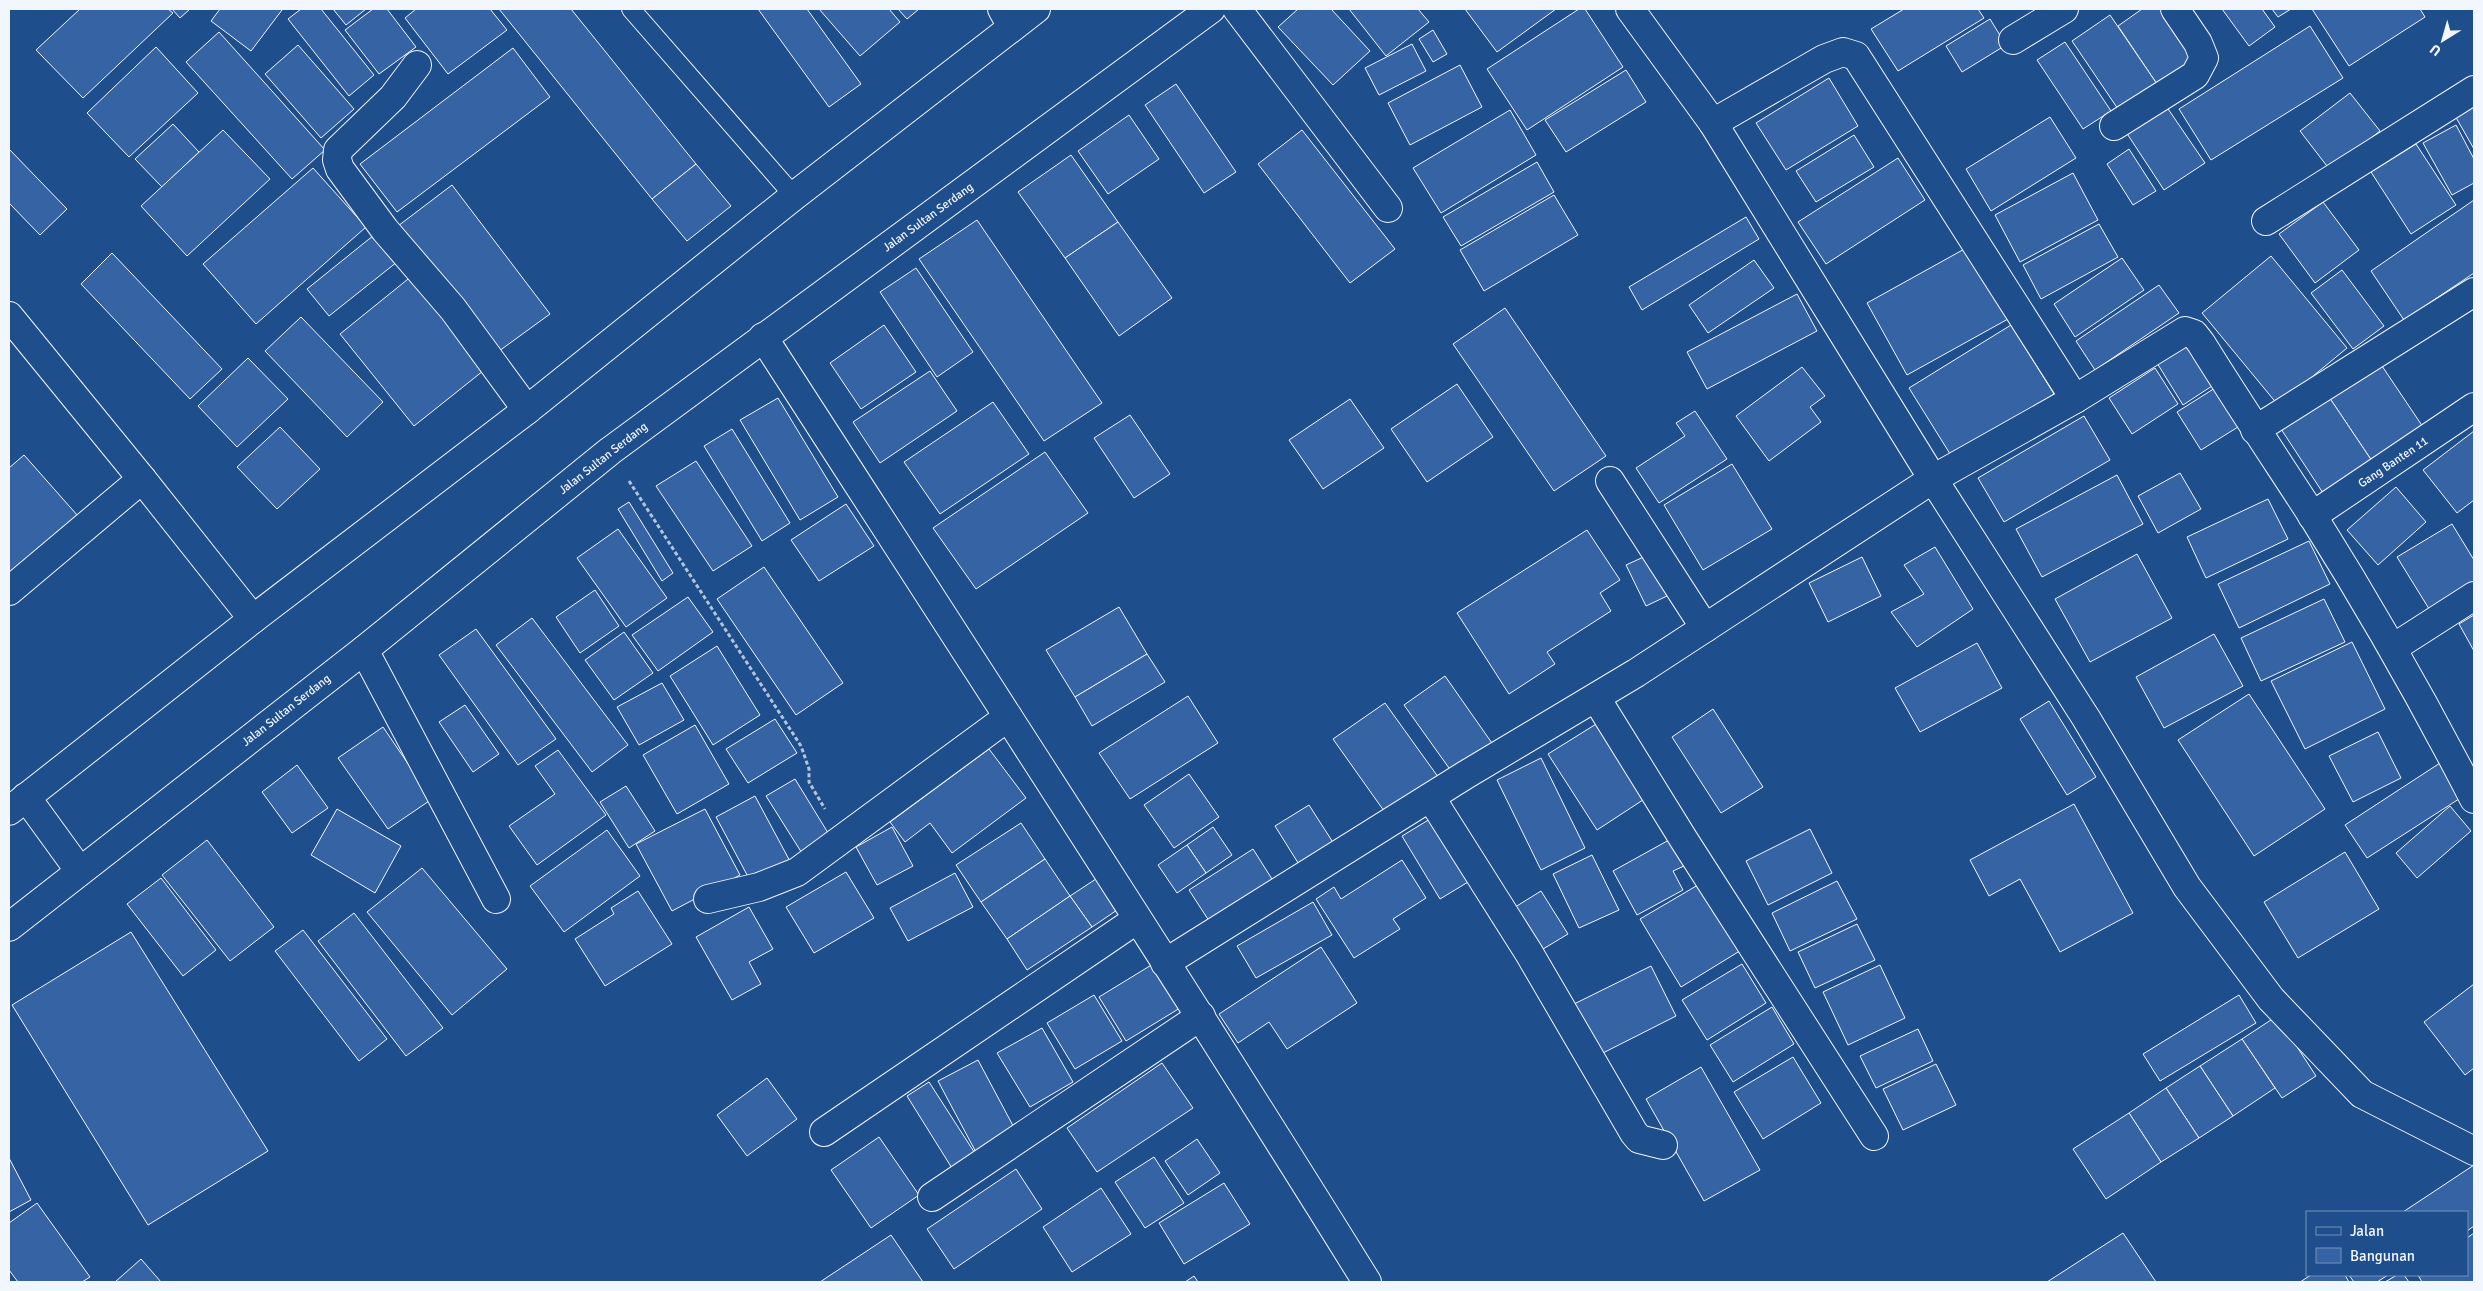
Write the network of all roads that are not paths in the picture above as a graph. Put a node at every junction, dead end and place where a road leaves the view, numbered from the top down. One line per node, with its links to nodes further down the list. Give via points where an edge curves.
1 (630, 9): 14 (lane)
2 (1036, 9): 8 (main road)
3 (1211, 9): 19 (main road, Jalan Sultan Serdang)
4 (1237, 9): 15 (main road)
5 (1630, 9): 12 (main road)
6 (2064, 9): 9 (main road)
7 (2175, 9): 13 (main road, via 2204,58 2195,75)
8 (1007, 18): 14 (main road)
9 (2012, 40)
10 (417, 65): 22 (main road, via 393,97 338,150 337,160 340,169 384,230 453,309)
11 (2474, 90): 16 (main road)
12 (1713, 123): 20 (main road, via 1824,59 1842,52 1856,56); 25 (main road)
13 (2114, 126)
14 (794, 196): 22 (main road)
15 (1388, 208)
16 (2266, 221)
17 (2474, 292): 23 (main road)
18 (9, 316): 24 (main road)
19 (763, 338): 33 (main road, Jalan Sultan Serdang, via 610,451); 35 (main road)
20 (2075, 399): 23 (main road, via 2185,331 2194,334 2201,343); 25 (main road)
21 (2474, 408): 27 (main road, Gang Banten 11)
22 (527, 410): 30 (main road)
23 (2255, 430): 27 (main road)
24 (142, 479): 28 (main road); 30 (main road)
25 (1933, 479): 31 (main road); 49 (main road, via 2086,718 2187,888 2272,999 2362,1094)
26 (1610, 481): 31 (main road)
27 (2312, 516): 32 (main road)
28 (9, 591)
29 (2474, 596): 32 (main road)
30 (253, 619): 38 (main road)
31 (1705, 628): 34 (main road)
32 (2392, 648): 37 (main road)
33 (364, 650): 39 (main road, Jalan Sultan Serdang); 40 (main road)
34 (1596, 698): 36 (main road); 47 (main road)
35 (1008, 717): 41 (main road, via 797,872 781,880); 42 (main road)
36 (1430, 798): 44 (main road); 48 (main road, via 1529,953 1634,1133 1639,1139)
37 (2474, 799)
38 (17, 804): 39 (main road)
39 (79, 870): 43 (main road, Jalan Sultan Serdang)
40 (496, 899)
41 (708, 899)
42 (1136, 920): 44 (main road); 46 (main road)
43 (9, 927)
44 (1165, 963): 45 (main road)
45 (1201, 1016): 50 (main road); 51 (main road)
46 (824, 1132)
47 (1874, 1136)
48 (1663, 1145)
49 (2474, 1151)
50 (932, 1198)
51 (1367, 1282)

